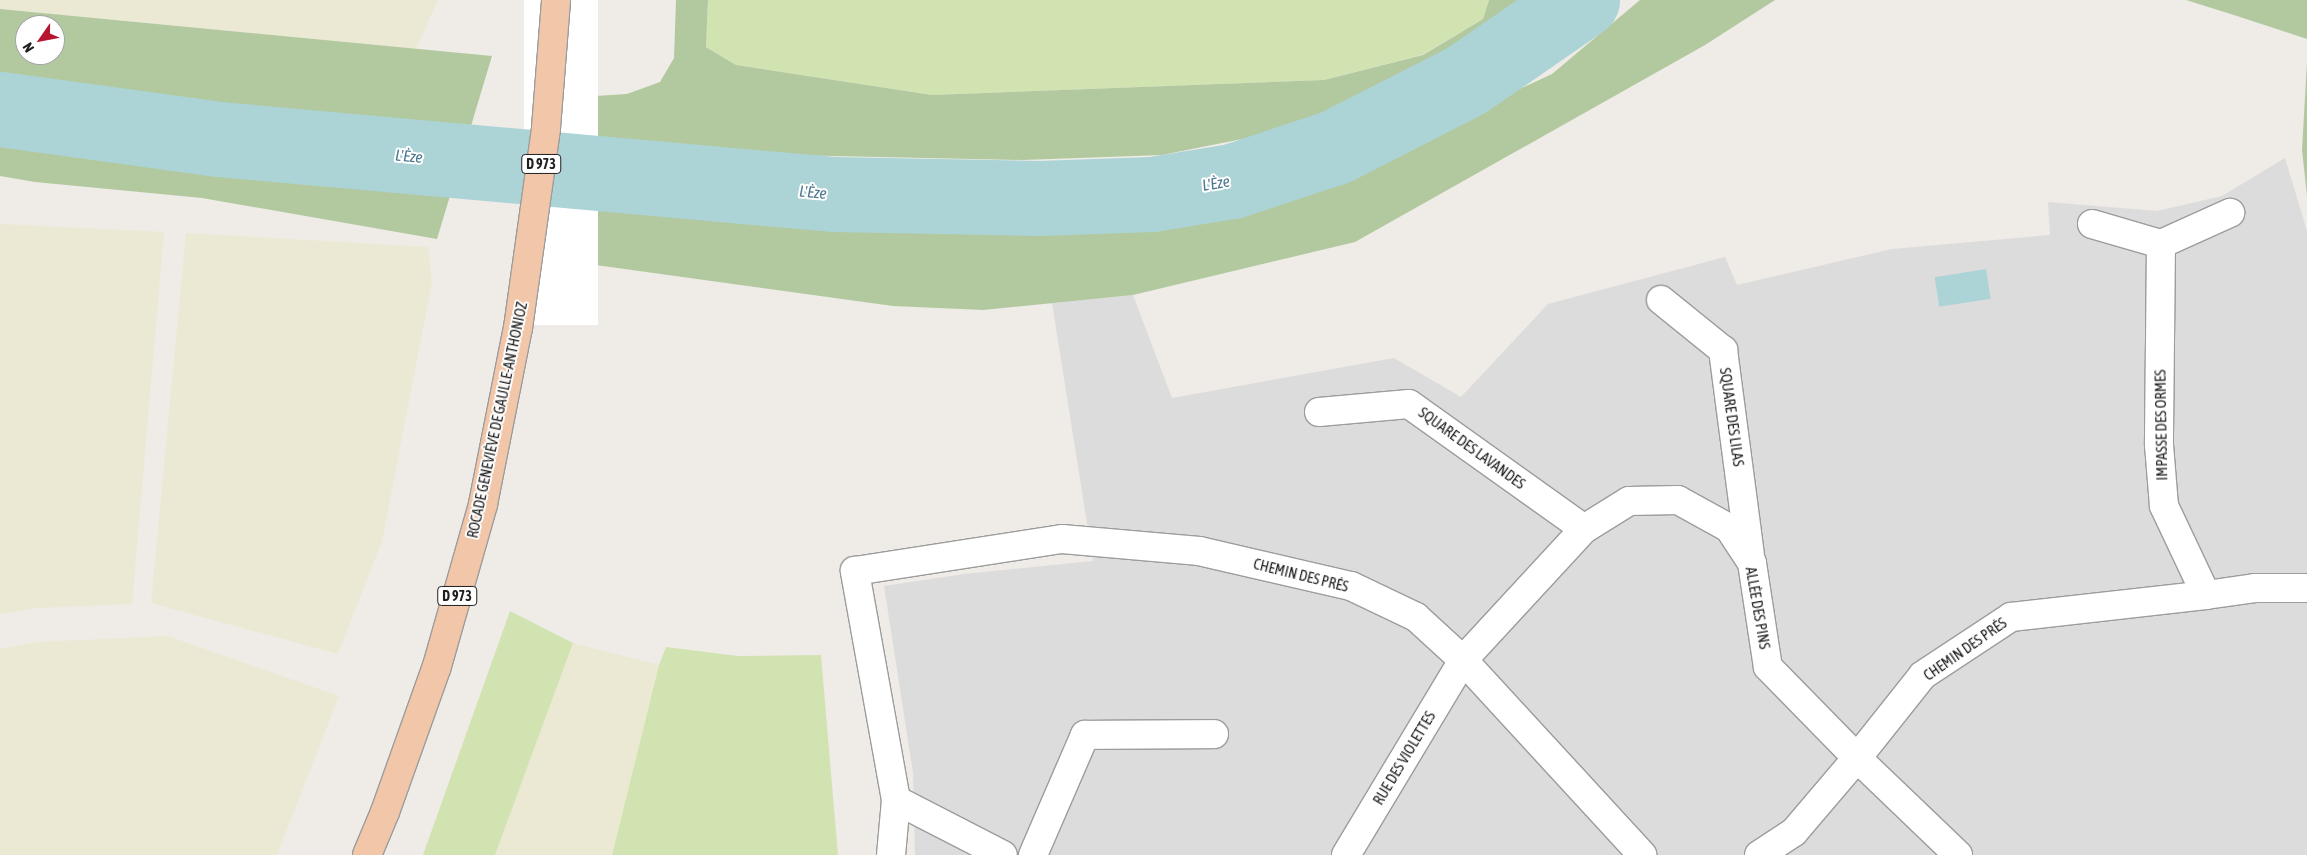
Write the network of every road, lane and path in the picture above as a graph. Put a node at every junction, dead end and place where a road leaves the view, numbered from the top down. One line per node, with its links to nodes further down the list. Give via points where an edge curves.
1 (556, 0): 15 (main road, ROCADE GENEVIÈVE DE GAULLE-ANTHONIOZ / D 973, via 546,128 518,328 483,504 437,666 386,812)
2 (2230, 213): 4 (street)
3 (2092, 224): 4 (street)
4 (2161, 244): 10 (street, IMPASSE DES ORMES, via 2159,446 2164,506)
5 (1661, 300): 8 (street, SQUARE DES LILAS, via 1724,350)
6 (1319, 412): 7 (street, SQUARE DES LAVANDES, via 1410,404)
7 (1584, 529): 8 (street, ALLÉE DES PINS, via 1629,501 1678,500 1729,528); 11 (street, ALLÉE DES PINS)
8 (1752, 563): 13 (street, ALLÉE DES PINS, via 1768,667)
9 (2307, 588): 10 (street, CHEMIN DES PRÉS, via 2255,588)
10 (2206, 595): 13 (street, CHEMIN DES PRÉS, via 2011,617 1923,675)
11 (1463, 660): 14 (street, CHEMIN DES PRÉS, via 1416,617 1351,586 1199,551 1062,540 855,571); 19 (street, RUE DES VIOLETTES); 20 (street, CHEMIN DES PRÉS)
12 (1214, 734): 18 (street, via 1085,735)
13 (1857, 758): 21 (street, CHEMIN DES PRÉS, via 1794,832); 22 (street, ALLÉE DES PINS)
14 (896, 800): 16 (street); 17 (street)
15 (367, 855)
16 (891, 855)
17 (1003, 855)
18 (1033, 855)
19 (1346, 855)
20 (1642, 855)
21 (1759, 855)
22 (1958, 855)

